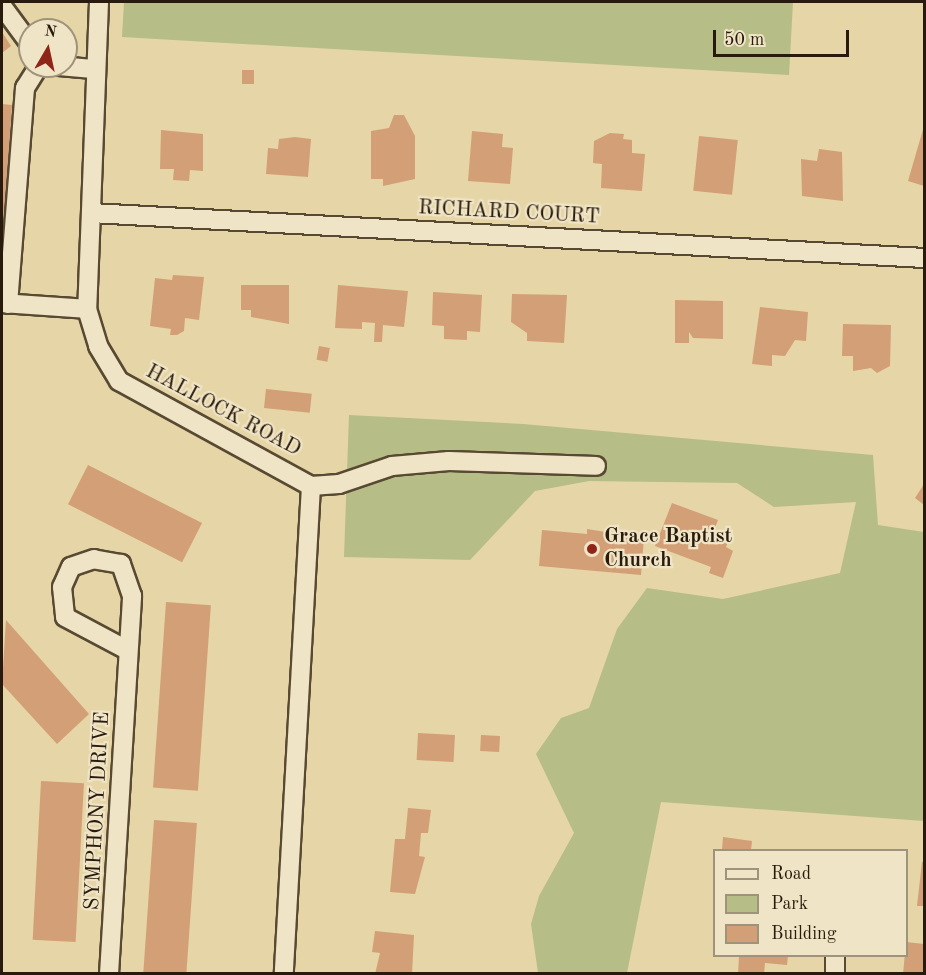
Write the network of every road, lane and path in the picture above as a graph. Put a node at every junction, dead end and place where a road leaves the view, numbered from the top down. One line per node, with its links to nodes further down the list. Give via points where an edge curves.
1 (99, 2): 5 (street, HALLOCK ROAD)
2 (2, 6): 3 (street)
3 (18, 28)
4 (78, 68): 5 (street)
5 (96, 69): 7 (street, HALLOCK ROAD)
6 (31, 78): 9 (street, via 25,88)
7 (91, 213): 8 (street, RICHARD COURT); 10 (street, HALLOCK ROAD)
8 (924, 258)
9 (4, 304): 10 (street)
10 (87, 309): 12 (street, HALLOCK ROAD, via 98,346 119,381)
11 (596, 466): 12 (street, via 449,461 392,466 339,484)
12 (311, 486): 16 (street, HALLOCK ROAD)
13 (127, 650): 13 (street, SYMPHONY DRIVE, via 132,596 121,564 94,559 71,567 62,587 65,616); 15 (street, SYMPHONY DRIVE)
14 (835, 957): 17 (street)
15 (110, 974)
16 (284, 974)
17 (835, 974)

